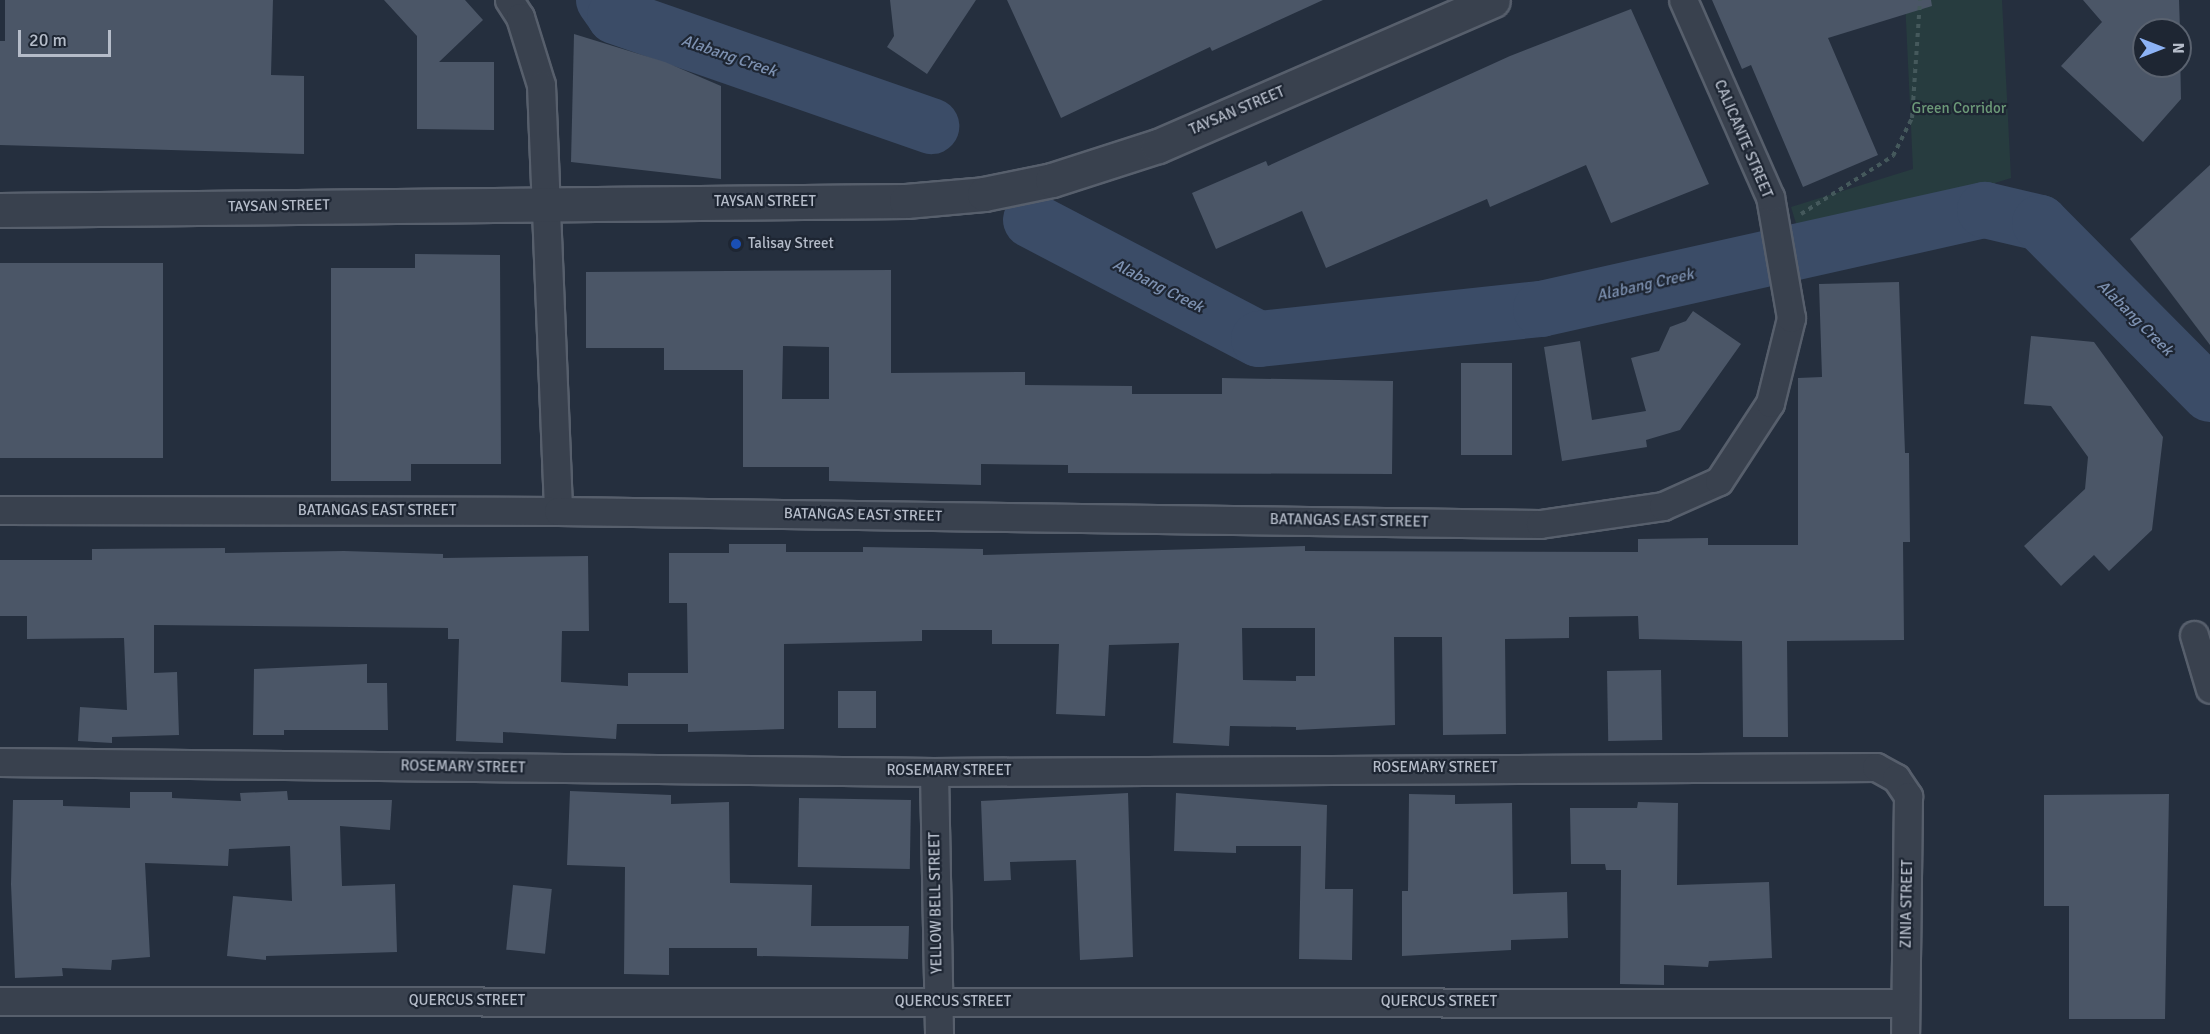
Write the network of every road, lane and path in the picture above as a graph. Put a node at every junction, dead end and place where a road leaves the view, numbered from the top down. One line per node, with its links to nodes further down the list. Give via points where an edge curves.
1 (509, 0): 5 (street, via 520,17 541,86)
2 (1493, 0): 5 (street, TAYSAN STREET, via 1158,146 1052,180 984,194 906,201)
3 (1683, 0): 7 (street, CALICANTE STREET, via 1770,197)
4 (1920, 0): 7 (path, via 1912,118 1893,156)
5 (547, 203): 6 (street, TAYSAN STREET); 10 (street)
6 (0, 210)
7 (1776, 231): 8 (street, CALICANTE STREET, via 1791,318 1770,403)
8 (1719, 481): 10 (street, BATANGAS EAST STREET, via 1663,506 1540,524)
9 (0, 510): 10 (street, BATANGAS EAST STREET)
10 (558, 511)
11 (2194, 635): 12 (street)
12 (2210, 689)
13 (0, 762): 14 (street, ROSEMARY STREET)
14 (934, 772): 15 (street, ROSEMARY STREET, via 1853,765 1876,767); 17 (street, YELLOW BELL STREET)
15 (1896, 778): 18 (street, ZINIA STREET, via 1908,796)
16 (0, 1001): 17 (street, QUERCUS STREET)
17 (938, 1002): 18 (street, QUERCUS STREET); 19 (street, YELLOW BELL STREET)
18 (1905, 1003): 20 (street, ZINIA STREET)
19 (939, 1034)
20 (1905, 1034)

